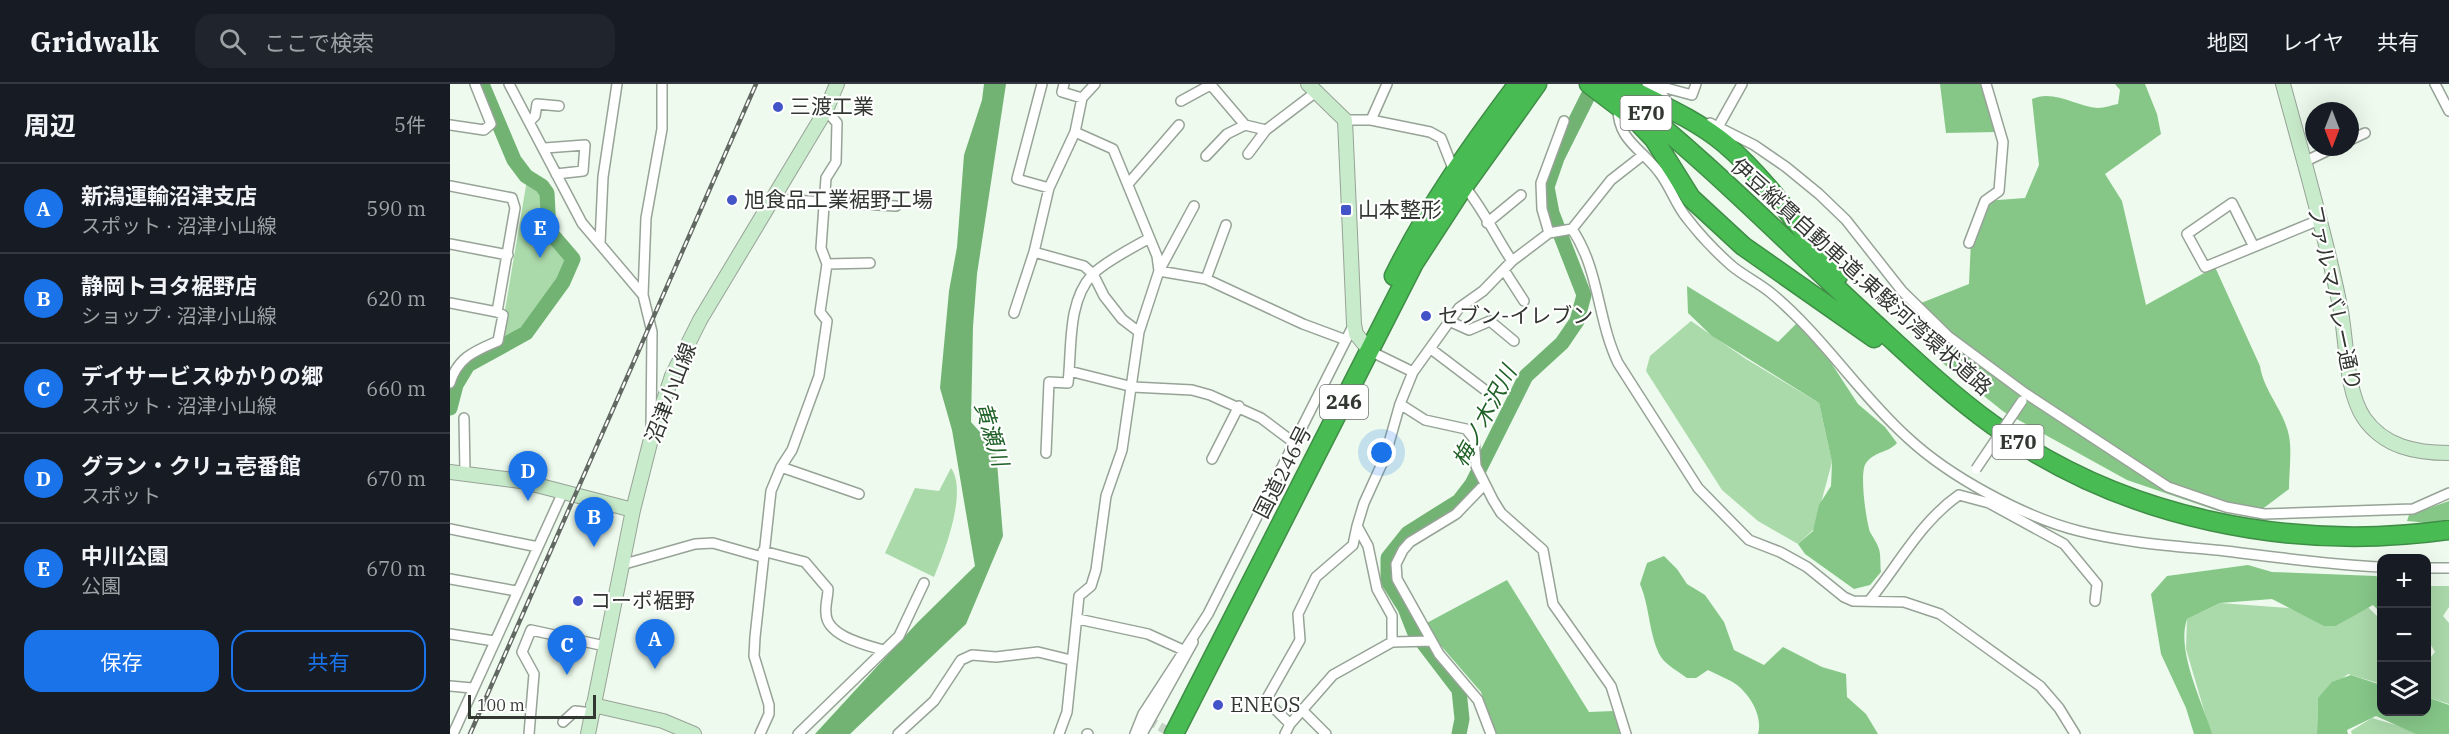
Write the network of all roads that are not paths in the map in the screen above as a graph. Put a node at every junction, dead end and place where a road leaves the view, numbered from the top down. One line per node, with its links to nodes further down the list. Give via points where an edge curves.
1 (475, 84): 34 (street, via 491,124 484,130)
2 (509, 84): 32 (street)
3 (617, 84): 64 (street, via 603,177)
4 (662, 84): 77 (street, via 662,129 646,218)
5 (837, 84): 27 (street, 沼津小山線)
6 (1042, 84): 52 (street, via 1017,179)
7 (1064, 84): 23 (street, via 1062,92)
8 (1095, 84): 23 (street)
9 (1211, 84): 24 (street); 35 (street)
10 (1386, 84): 30 (street)
11 (1518, 84): 49 (highway, 国道246号 / 246)
12 (1537, 84): 49 (highway, 国道246号 / 246)
13 (1589, 84): 25 (highway)
14 (1609, 84): 41 (highway, 伊豆縦貫自動車道;東駿河湾環状道路 / E70)
15 (1621, 84): 41 (highway, 伊豆縦貫自動車道;東駿河湾環状道路 / E70); 78 (highway, via 1723,143 1754,173)
16 (1649, 84): 17 (street, via 1692,94); 36 (street, via 1659,94)
17 (1696, 84)
18 (1742, 84): 36 (street)
19 (1986, 84): 65 (street, via 2003,142 2003,165 1999,191 1985,201)
20 (2283, 84): 47 (street, ファルマバレー通り)
21 (2435, 84): 28 (street)
22 (1312, 88): 29 (street); 37 (street)
23 (1082, 98): 38 (street)
24 (1181, 101)
25 (1618, 105): 44 (street, via 1620,127); 97 (highway, via 1654,139 1691,198 1743,246 1857,324 1925,381)
26 (559, 106): 32 (street, via 537,104 535,116)
27 (826, 110): 54 (street, 沼津小山線); 55 (street, via 837,123 836,162 826,178)
28 (2449, 111)
29 (1345, 120): 30 (street); 86 (street, via 1354,324)
30 (1371, 120): 49 (street, via 1430,132 1440,138)
31 (1564, 121): 62 (street, via 1541,183 1542,209)
32 (529, 122): 42 (street)
33 (1179, 124): 50 (street)
34 (450, 125)
35 (1245, 125): 37 (street); 45 (street, via 1227,134)
36 (1718, 127): 93 (street, via 1754,145 1819,194 1846,220 1921,311)
37 (1266, 130): 43 (street)
38 (1075, 132): 50 (street, via 1113,149); 52 (street)
39 (2365, 133): 40 (street)
40 (2359, 136)
41 (1684, 142): 78 (highway, 伊豆縦貫自動車道;東駿河湾環状道路 / E70); 97 (highway, 伊豆縦貫自動車道;東駿河湾環状道路 / E70, via 1928,373)
42 (545, 148): 48 (street); 48 (street, via 585,145 583,171)
43 (1248, 154)
44 (1643, 155): 61 (street, via 1611,180); 106 (street, via 1660,173 1687,218 1732,266 1801,320 1882,414 1910,440)
45 (1206, 156)
46 (2316, 156): 47 (street)
47 (2304, 162): 58 (street, ファルマバレー通り)
48 (556, 174): 64 (street, via 582,223)
49 (1459, 178): 59 (street); 86 (highway, 国道246号 / 246, via 1414,263)
50 (1128, 184): 63 (street)
51 (450, 186): 69 (street, via 512,198 515,208)
52 (1050, 188): 68 (street)
53 (1521, 195): 59 (street)
54 (774, 199): 55 (street); 98 (street, 沼津小山線, via 700,320 672,376)
55 (825, 202): 56 (street); 72 (street, via 821,248)
56 (896, 206)
57 (1194, 206): 74 (street)
58 (2319, 220): 67 (street); 101 (street, ファルマバレー通り, via 2340,304 2352,387 2363,417 2374,430 2403,448)
59 (1487, 223): 70 (street)
60 (1226, 225): 76 (street)
61 (1571, 229): 62 (street); 126 (street, via 1586,250 1608,343 1617,363 1698,488 1749,540 1807,567 1844,597)
62 (1550, 232): 70 (street)
63 (1148, 239): 74 (street); 75 (street)
64 (600, 243): 77 (street)
65 (1969, 243)
66 (450, 244): 69 (street)
67 (2254, 247): 67 (street, via 2205,267 2187,234 2232,203)
68 (1034, 252): 75 (street, via 1084,266); 82 (street)
69 (508, 255): 81 (street)
70 (1512, 261): 73 (street)
71 (870, 263): 72 (street)
72 (827, 264): 103 (street, via 820,312 827,321 819,376 792,450)
73 (1504, 270): 79 (street); 83 (street, via 1459,308)
74 (1159, 271): 76 (street); 84 (street)
75 (1093, 274): 84 (street, via 1110,304); 88 (street, via 1080,297 1071,329)
76 (1206, 279): 86 (street)
77 (643, 295): 98 (street, via 652,332)
78 (1854, 296): 113 (highway, 伊豆縦貫自動車道;東駿河湾環状道路 / E70, via 1995,418 2057,458 2135,493 2219,518 2307,530 2362,532)
79 (1524, 301)
80 (450, 303): 81 (street)
81 (497, 312): 90 (street, via 503,315 498,341 455,367)
82 (1014, 313)
83 (1451, 322): 85 (street, via 1469,330 1490,321); 87 (street)
84 (1139, 332): 91 (street)
85 (1514, 341)
86 (1359, 345): 89 (street); 99 (street); 154 (highway, 国道246号 / 246); 155 (highway, 国道246号 / 246)
87 (1431, 350): 89 (street); 92 (street)
88 (1070, 371): 91 (street); 100 (street, via 1068,383 1049,382)
89 (1413, 372): 94 (street)
90 (450, 382)
91 (1133, 387): 95 (street, via 1192,390); 128 (street, via 1122,450 1106,496 1096,570 1091,586 1079,596)
92 (1485, 390)
93 (2023, 397): 106 (street, bridge); 109 (street, via 2168,487 2226,507 2264,514 2390,511 2414,509)
94 (1400, 404): 107 (street, via 1425,420 1466,429 1474,439 1476,466); 114 (street, via 1385,457)
95 (1239, 406): 99 (street); 102 (street)
96 (464, 418): 105 (street)
97 (1991, 424): 116 (highway, 伊豆縦貫自動車道;東駿河湾環状道路 / E70, via 2055,464 2097,484 2218,523 2306,535 2360,537)
98 (651, 439): 112 (street, 沼津小山線)
99 (1293, 442): 130 (street)
100 (1046, 453)
101 (2449, 453)
102 (1212, 459)
103 (781, 467): 110 (street); 118 (street, via 771,491)
104 (450, 472): 105 (street)
105 (465, 472): 108 (street)
106 (1967, 480): 111 (street)
107 (1484, 482): 132 (street, via 1456,514 1410,542 1396,564 1397,579); 159 (street, via 1501,513 1543,550 1553,603 1611,686)
108 (563, 492): 112 (street); 117 (street)
109 (2449, 493)
110 (859, 494)
111 (1991, 498): 120 (street, via 2089,533 2133,541); 126 (street, via 1959,495 1952,500 1900,555); 127 (street, via 2064,544 2097,584)
112 (633, 510): 119 (street, 沼津小山線)
113 (2449, 525)
114 (1358, 526): 133 (street, via 1368,546 1377,590 1392,616); 143 (street, via 1353,545 1316,577 1298,614 1300,640 1266,700)
115 (450, 529): 117 (street)
116 (2449, 530)
117 (538, 546): 125 (street)
118 (763, 554): 119 (street, via 712,543 695,544); 135 (street, via 805,562 828,589 825,615 829,622 851,640); 149 (street, via 754,656 769,714)
119 (621, 565): 134 (street, 沼津小山線)
120 (2377, 567)
121 (2431, 568): 122 (street)
122 (2449, 568)
123 (450, 579): 125 (street)
124 (924, 584): 135 (street, via 899,636)
125 (516, 591): 131 (street)
126 (1869, 601): 160 (street, via 1904,602 1940,614 2040,686)
127 (2095, 601)
128 (1078, 620): 136 (street, via 1149,634); 137 (street)
129 (450, 633): 131 (street)
130 (1196, 635): 136 (street); 153 (street)
131 (494, 641): 139 (street)
132 (1430, 641): 133 (street); 158 (street, via 1478,700)
133 (1392, 642): 141 (street, via 1333,675)
134 (605, 646): 140 (street, 沼津小山線); 146 (street, via 531,630 522,652 534,674)
135 (883, 650): 150 (street)
136 (1183, 650): 152 (street)
137 (1071, 660): 144 (street, via 1038,652 996,657 972,655 960,660 934,701); 151 (street, via 1067,712)
138 (450, 686): 139 (street)
139 (472, 688): 145 (street)
140 (592, 709): 142 (street, via 574,711); 147 (street, 沼津小山線); 148 (street, via 663,721)
141 (1302, 710): 143 (street); 157 (street)
142 (563, 722)
143 (1290, 724): 156 (street)
144 (903, 733)
145 (453, 734)
146 (529, 734)
147 (588, 734)
148 (694, 734)
149 (760, 734)
150 (798, 734)
151 (1059, 734)
152 (1135, 734)
153 (1143, 734)
154 (1160, 734)
155 (1174, 734)
156 (1285, 734)
157 (1326, 734)
158 (1491, 734)
159 (1626, 734)
160 (2075, 734)

